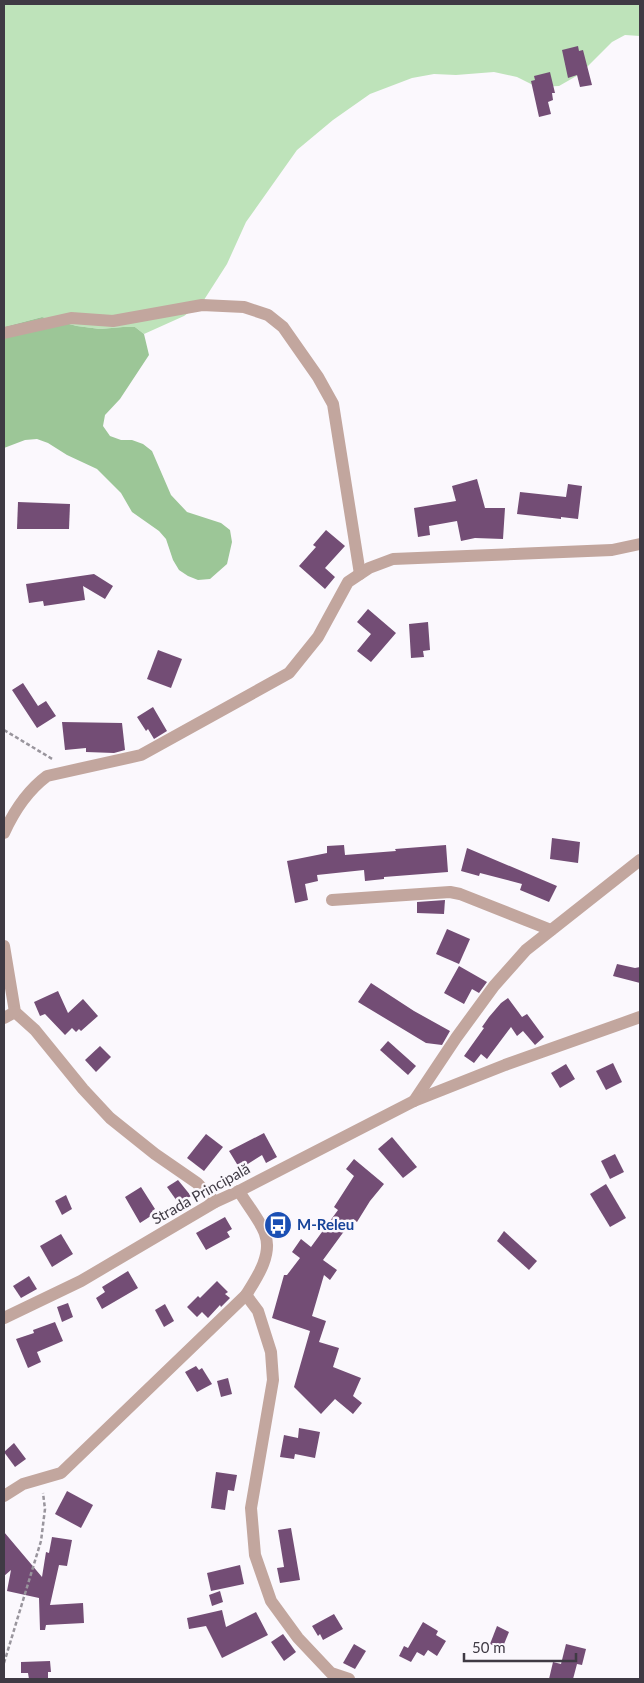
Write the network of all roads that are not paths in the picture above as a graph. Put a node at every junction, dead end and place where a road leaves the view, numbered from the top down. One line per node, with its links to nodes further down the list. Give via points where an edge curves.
1 (4, 333): 3 (street, via 71,318 113,321 202,305 244,307 268,315 283,327 333,404)
2 (640, 544): 3 (street, via 612,550 393,559)
3 (360, 574): 4 (street, via 348,582 318,637 289,673 142,755 47,776 34,786 12,815)
4 (4, 833)
5 (640, 860): 7 (street, Strada Principală)
6 (332, 900): 7 (street, via 450,892)
7 (551, 930): 12 (street, Strada Principală, via 526,950 494,986)
8 (4, 946): 9 (street)
9 (16, 1012): 11 (street); 14 (street, via 110,1118 197,1183)
10 (640, 1017): 12 (street, Strada Principală)
11 (4, 1018)
12 (414, 1101): 13 (street, Strada Principală)
13 (239, 1191): 14 (street, Strada Principală); 15 (street, via 266,1234 266,1255)
14 (215, 1202): 16 (street, Strada Principală, via 82,1282)
15 (246, 1295): 17 (street, via 61,1473 23,1484); 18 (street, via 261,1320 271,1352 273,1380 251,1508 255,1555 271,1601 298,1638 331,1673)
16 (4, 1318)
17 (4, 1496)
18 (349, 1679)

